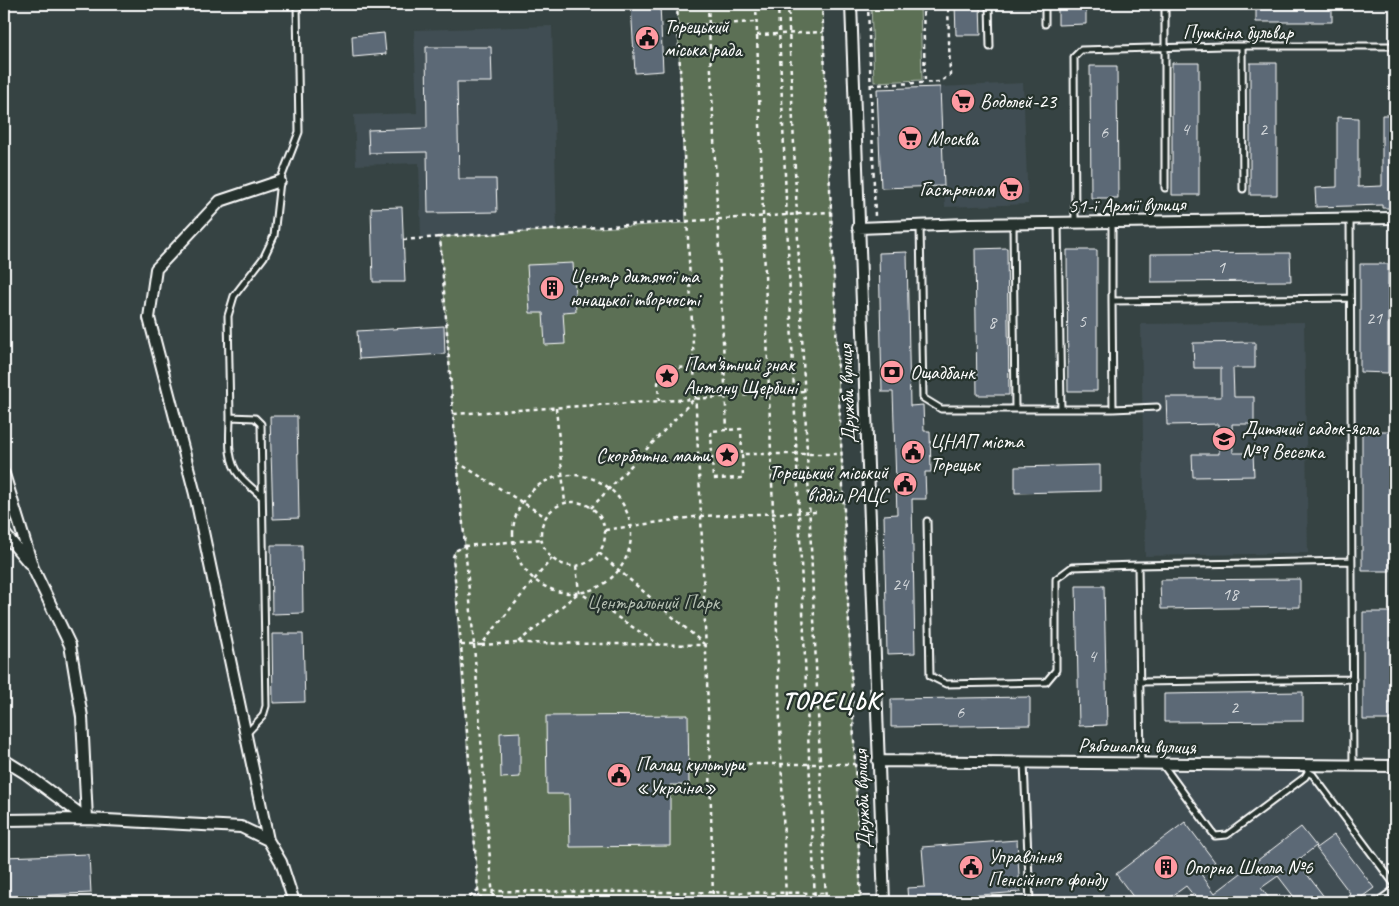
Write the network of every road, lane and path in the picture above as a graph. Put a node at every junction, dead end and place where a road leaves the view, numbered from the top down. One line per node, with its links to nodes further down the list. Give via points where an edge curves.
1 (297, 4): 27 (lane, via 299,132)
2 (676, 4): 18 (path)
3 (708, 4): 33 (path)
4 (756, 4): 15 (path)
5 (778, 4): 112 (path)
6 (788, 4): 46 (path)
7 (822, 4): 15 (path); 19 (path)
8 (851, 4): 40 (street, Дружби вулиця)
9 (868, 4): 26 (path)
10 (923, 4): 25 (path)
11 (948, 4): 25 (path, via 950,75 940,82)
12 (989, 4): 23 (lane)
13 (1045, 4): 17 (lane)
14 (1165, 4): 24 (lane)
15 (756, 8): 16 (path)
16 (756, 22): 18 (path); 20 (path)
17 (1046, 24)
18 (678, 26): 45 (path)
19 (823, 32): 20 (path); 30 (path)
20 (757, 35): 111 (path)
21 (1242, 46): 22 (lane, Пушкіна бульвар); 24 (lane, Пушкіна бульвар); 29 (lane)
22 (1395, 46)
23 (990, 47)
24 (1165, 48): 28 (lane); 35 (lane, Пушкіна бульвар, via 1081,50 1074,57)
25 (925, 83): 26 (path)
26 (871, 85): 39 (path)
27 (280, 181): 55 (lane, via 274,236 264,257 234,296 228,316); 87 (street, via 220,201 156,269 149,318 195,494)
28 (1164, 188)
29 (1243, 189)
30 (831, 212): 33 (path); 58 (path)
31 (1345, 218): 32 (street, 51-ї Армії вулиця); 36 (street, 51-ї Армії вулиця); 43 (lane)
32 (1395, 218)
33 (717, 219): 41 (path); 56 (path)
34 (1058, 223): 35 (street, 51-ї Армії вулиця); 37 (street, 51-ї Армії вулиця); 52 (lane)
35 (1075, 223): 36 (street, 51-ї Армії вулиця)
36 (1112, 223): 44 (lane)
37 (1013, 224): 38 (street, 51-ї Армії вулиця); 51 (lane)
38 (920, 226): 39 (street, 51-ї Армії вулиця); 51 (lane, via 922,398 941,409)
39 (876, 227): 40 (street, 51-ї Армії вулиця)
40 (858, 228): 89 (street, Дружби вулиця)
41 (440, 237): 42 (path); 54 (path)
42 (403, 240)
43 (1350, 298): 44 (lane); 74 (lane)
44 (1112, 301): 53 (lane)
45 (693, 367): 47 (path); 48 (path, via 672,368 661,373)
46 (804, 391): 47 (path); 105 (path)
47 (694, 399): 48 (path); 63 (path); 65 (path)
48 (659, 401): 50 (path)
49 (1157, 407): 53 (lane)
50 (555, 408): 54 (path); 62 (path)
51 (1015, 409): 52 (lane)
52 (1060, 409): 53 (lane)
53 (1113, 409)
54 (453, 414): 59 (path)
55 (230, 417): 61 (lane, via 232,462 238,474); 61 (lane, via 255,418 261,424)
56 (727, 430): 57 (path, via 740,429); 57 (path, via 711,431 713,479 742,478)
57 (742, 454): 58 (path)
58 (842, 454): 92 (path)
59 (458, 462): 66 (path); 71 (path)
60 (4, 474): 77 (street)
61 (262, 497): 87 (lane, via 266,706 263,716)
62 (565, 503): 63 (path, via 575,502); 66 (path, via 555,507)
63 (591, 508): 68 (path, via 601,518)
64 (816, 512): 65 (path)
65 (701, 516): 68 (path); 84 (path)
66 (546, 517): 70 (path, via 542,524)
67 (927, 521): 75 (lane, via 930,676 946,684 1046,682 1056,670 1056,579 1072,567)
68 (605, 530): 72 (path, via 605,539)
69 (4, 532): 77 (street)
70 (542, 539): 71 (path); 73 (path)
71 (465, 546): 80 (path, via 455,551 453,557); 81 (path)
72 (598, 553): 76 (path, via 586,563); 84 (path)
73 (552, 558): 76 (path, via 565,565); 82 (path)
74 (1352, 561): 75 (lane); 85 (lane)
75 (1138, 565): 86 (lane)
76 (576, 566): 78 (path)
77 (33, 568): 99 (street, via 70,645 82,717)
78 (579, 592): 78 (path, via 606,583 619,570 628,553 631,534 628,516 620,499 605,485 587,476 567,475 547,480 530,491 519,507 513,526 514,547 534,580 551,589); 79 (path); 83 (path)
79 (517, 643): 82 (path); 83 (path)
80 (460, 645): 81 (path); 103 (path)
81 (474, 645): 82 (path); 104 (path)
82 (481, 645)
83 (661, 645): 84 (path)
84 (705, 646): 91 (path)
85 (1353, 679): 86 (lane); 96 (lane)
86 (1140, 682): 93 (lane)
87 (246, 734): 101 (street)
88 (4, 760): 99 (street)
89 (878, 761): 90 (street, Рябошапки вулиця); 115 (street, Дружби вулиця)
90 (1024, 763): 93 (street, Рябошапки вулиця); 116 (lane)
91 (710, 764): 92 (path); 95 (path); 110 (path)
92 (855, 764): 114 (path)
93 (1142, 764): 94 (street, Рябошапки вулиця)
94 (1162, 764): 98 (street, Рябошапки вулиця); 98 (lane, via 1215,836 1227,835 1304,777)
95 (689, 765)
96 (1353, 766): 97 (street, Рябошапки вулиця); 98 (street, Рябошапки вулиця)
97 (1395, 766)
98 (1308, 768): 102 (lane)
99 (87, 819): 100 (street); 101 (street, via 241,827)
100 (4, 820)
101 (268, 840): 108 (street, via 281,862)
102 (1395, 887): 117 (lane)
103 (478, 891): 104 (path); 107 (path); 109 (path)
104 (492, 892): 105 (path); 106 (path)
105 (826, 893): 113 (path)
106 (492, 900): 107 (path); 110 (path)
107 (481, 901)
108 (294, 902)
109 (463, 902)
110 (713, 902): 111 (path)
111 (788, 902)
112 (815, 902)
113 (826, 902)
114 (861, 902)
115 (884, 902)
116 (1030, 902)
117 (1377, 902)

